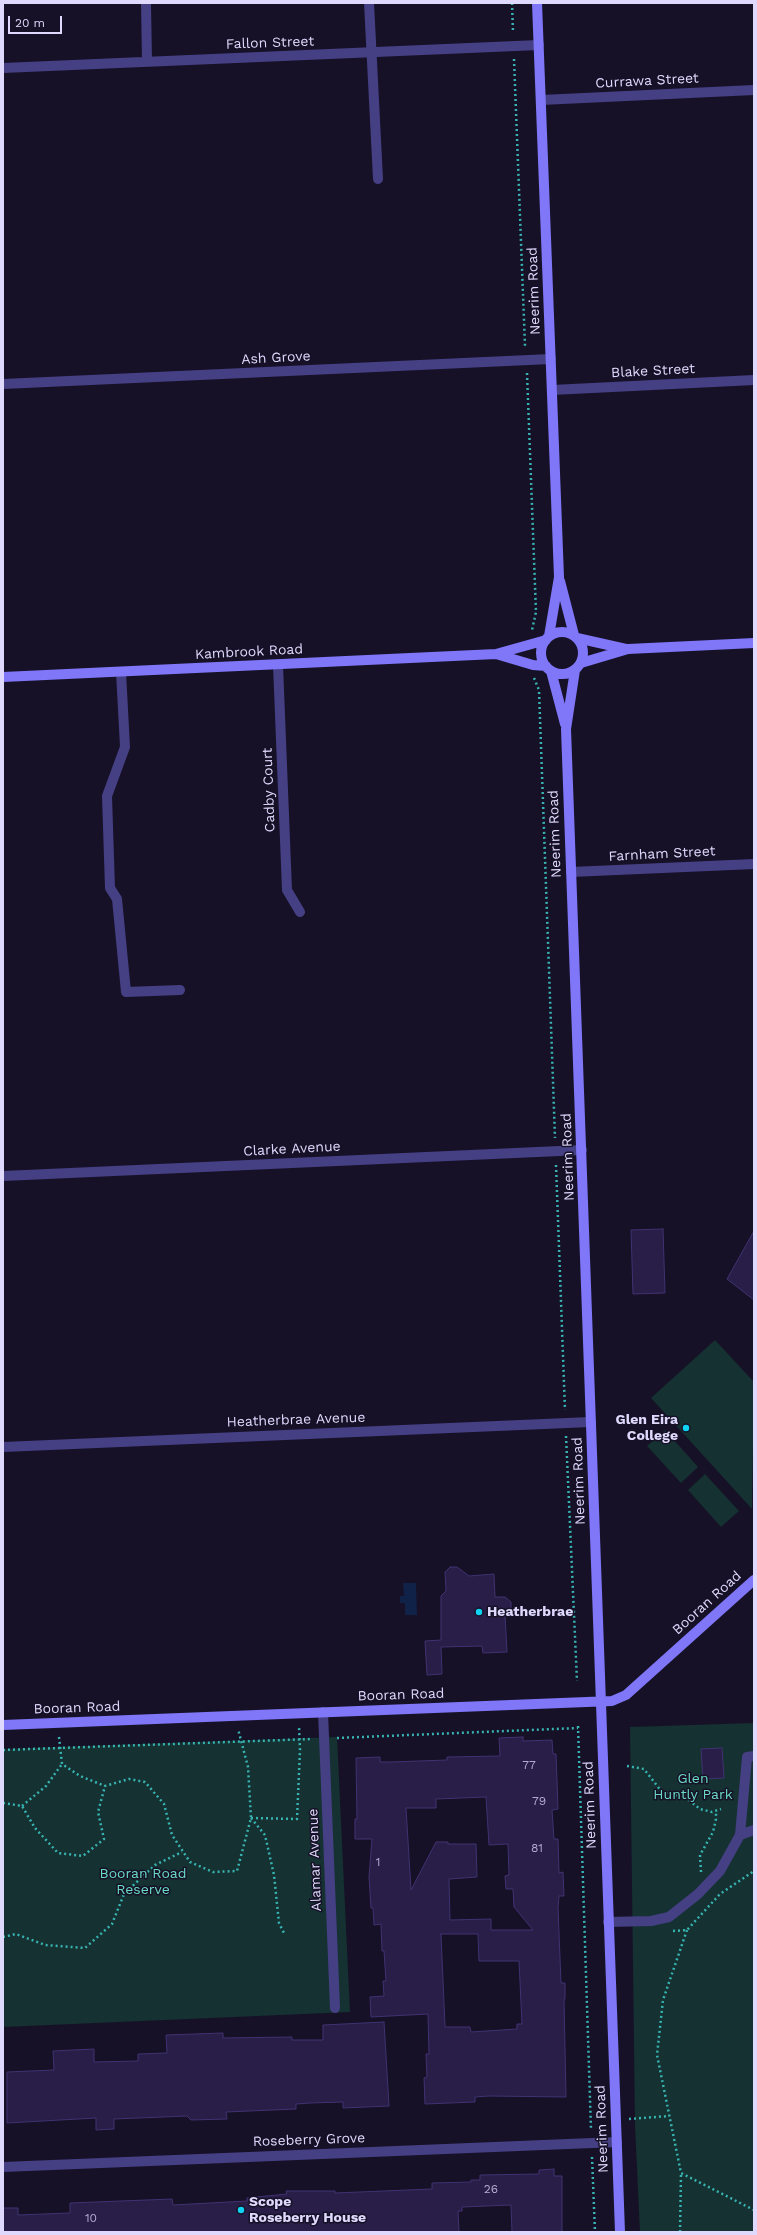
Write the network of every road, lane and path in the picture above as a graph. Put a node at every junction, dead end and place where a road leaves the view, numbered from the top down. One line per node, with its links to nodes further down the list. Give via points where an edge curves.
1 (146, 3): 8 (street)
2 (369, 3): 7 (street)
3 (512, 3): 6 (path)
4 (537, 3): 5 (street, Neerim Road)
5 (539, 45): 6 (street, Fallon Street); 11 (street, Neerim Road)
6 (513, 46): 7 (street, Fallon Street); 14 (path)
7 (372, 54): 8 (street, Fallon Street); 12 (street)
8 (147, 61): 9 (street, Fallon Street)
9 (3, 68)
10 (754, 90): 11 (street, Currawa Street)
11 (541, 100): 13 (street, Neerim Road)
12 (378, 178)
13 (551, 359): 14 (street, Ash Grove); 17 (street, Neerim Road)
14 (526, 360): 16 (street, Ash Grove); 21 (path, via 536,612 531,632)
15 (754, 380): 17 (street, Blake Street)
16 (3, 384)
17 (552, 390): 18 (street, Neerim Road)
18 (559, 577): 19 (street, Neerim Road); 20 (street, Neerim Road)
19 (576, 637): 20 (street, via 562,632); 23 (street); 27 (street, via 583,650)
20 (548, 638): 21 (street, Kambrook Road); 28 (street, via 541,653)
21 (532, 643): 24 (street, Kambrook Road)
22 (754, 643): 23 (street)
23 (628, 649): 27 (street)
24 (496, 654): 25 (street, Kambrook Road); 26 (street, Kambrook Road)
25 (278, 665): 29 (street, Kambrook Road); 34 (street, Cadby Court, via 287,890)
26 (533, 665): 28 (street, Kambrook Road); 37 (path, via 534,678 539,690)
27 (578, 666): 28 (street, via 563,674); 31 (street, Neerim Road)
28 (549, 668): 31 (street, Neerim Road)
29 (121, 672): 30 (street, Kambrook Road); 35 (street, via 125,747 107,796 110,888 116,899 126,992)
30 (3, 677)
31 (566, 729): 33 (street, Neerim Road)
32 (754, 864): 33 (street, Farnham Street)
33 (571, 872): 36 (street, Neerim Road)
34 (300, 912)
35 (180, 990)
36 (582, 1150): 37 (street, Clarke Avenue); 40 (street, Neerim Road)
37 (556, 1151): 38 (street, Clarke Avenue); 39 (path)
38 (3, 1176)
39 (565, 1412)
40 (591, 1422): 42 (street, Heatherbrae Avenue); 45 (street, Neerim Road)
41 (566, 1435): 44 (path)
42 (3, 1446)
43 (754, 1580): 45 (street, Booran Road, via 626,1695 612,1701)
44 (576, 1681)
45 (601, 1702): 46 (street, Booran Road); 70 (street, Neerim Road)
46 (323, 1712): 47 (street, Booran Road); 51 (street, Alamar Avenue)
47 (298, 1713): 48 (street, Booran Road); 52 (path)
48 (234, 1716): 49 (street, Booran Road); 53 (path)
49 (58, 1723): 50 (street, Booran Road); 54 (path)
50 (3, 1726)
51 (324, 1738): 52 (path); 74 (street, Alamar Avenue); 78 (path, via 578,1727)
52 (300, 1739): 53 (path); 64 (path, via 298,1819)
53 (241, 1741): 54 (path); 64 (path, via 248,1767)
54 (60, 1748): 55 (path); 57 (path)
55 (3, 1750)
56 (754, 1756): 66 (street, via 747,1756)
57 (62, 1764): 59 (path, via 80,1776); 61 (path, via 46,1786)
58 (627, 1766): 63 (path, via 644,1769 666,1794 685,1797 700,1809)
59 (105, 1786): 61 (path, via 98,1812 104,1839 83,1856 58,1853 35,1828); 67 (path, via 129,1779 145,1782 164,1804 172,1835)
60 (3, 1802): 61 (path)
61 (22, 1806)
62 (721, 1809): 63 (path)
63 (716, 1811): 68 (path, via 713,1832 700,1858 702,1877)
64 (251, 1818): 67 (path, via 237,1871 213,1872 190,1862); 72 (path, via 265,1835 274,1875 279,1924)
65 (754, 1830): 66 (street)
66 (740, 1835): 68 (street, via 724,1865)
67 (182, 1852): 73 (path, via 155,1865 124,1894 112,1924 85,1948 45,1945 16,1934)
68 (708, 1883): 69 (path); 70 (street, via 669,1917 651,1921)
69 (720, 1894)
70 (608, 1922): 76 (street, Neerim Road)
71 (687, 1930): 75 (path, via 663,2000 657,2055)
72 (284, 1933)
73 (3, 1937)
74 (335, 2008)
75 (669, 2116): 76 (path); 80 (path)
76 (616, 2120): 77 (street, Neerim Road)
77 (617, 2142): 78 (street, Roseberry Grove); 83 (street, Neerim Road)
78 (592, 2143): 79 (street, Roseberry Grove); 82 (path)
79 (3, 2167)
80 (681, 2173): 81 (path); 84 (path)
81 (754, 2210)
82 (595, 2232)
83 (620, 2232)
84 (680, 2232)

